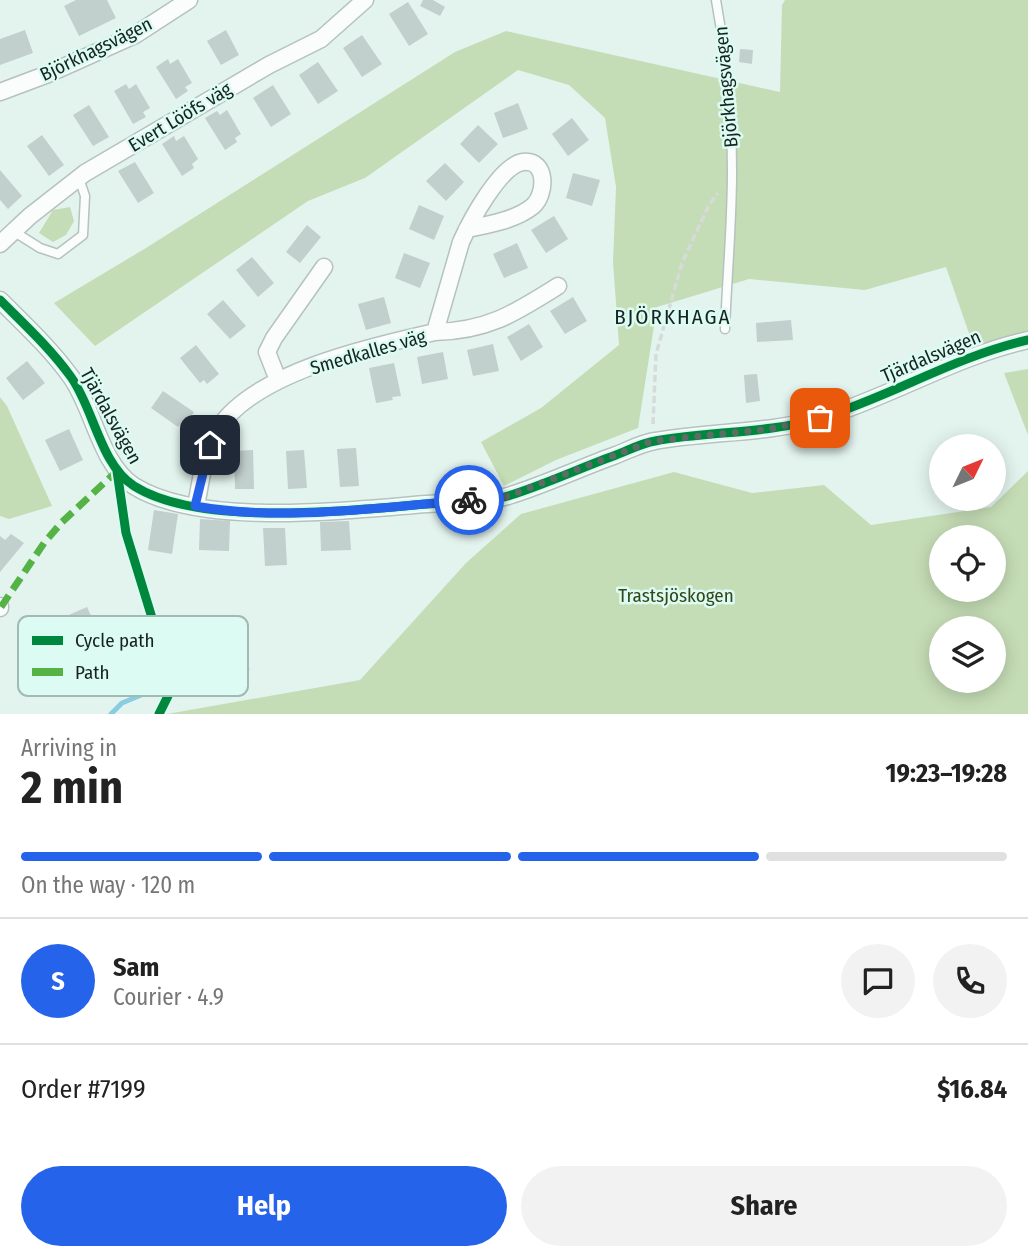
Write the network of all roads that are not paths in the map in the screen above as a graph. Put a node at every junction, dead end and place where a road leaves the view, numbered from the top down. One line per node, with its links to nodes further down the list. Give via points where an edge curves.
1 (189, 0): 4 (street, Björkhagsvägen, via 135,35)
2 (365, 0): 5 (street, Evert Lööfs väg, via 321,38)
3 (716, 0): 12 (lane, Björkhagsvägen, via 732,174)
4 (0, 92)
5 (79, 178): 7 (street, Evert Lööfs väg); 7 (lane, via 85,195 83,235 58,254)
6 (467, 229): 6 (street, Smedkalles väg, via 484,199 512,167 522,162 539,168 542,194 535,204 507,219); 13 (street, Smedkalles väg)
7 (13, 231): 8 (street, Evert Lööfs väg)
8 (0, 244)
9 (324, 267): 15 (street, via 267,352)
10 (558, 286): 13 (street, via 497,321 474,329)
11 (0, 300): 16 (street, Tjärdalsvägen, via 71,376 117,471 154,496)
12 (725, 329)
13 (435, 332): 15 (street, Smedkalles väg, via 357,351)
14 (1028, 340): 16 (street, Tjärdalsvägen, via 1001,346 820,418 769,429 652,441 505,497 338,511 230,512)
15 (278, 380): 16 (street, Smedkalles väg, via 245,400 218,429 205,459)
16 (195, 506)

